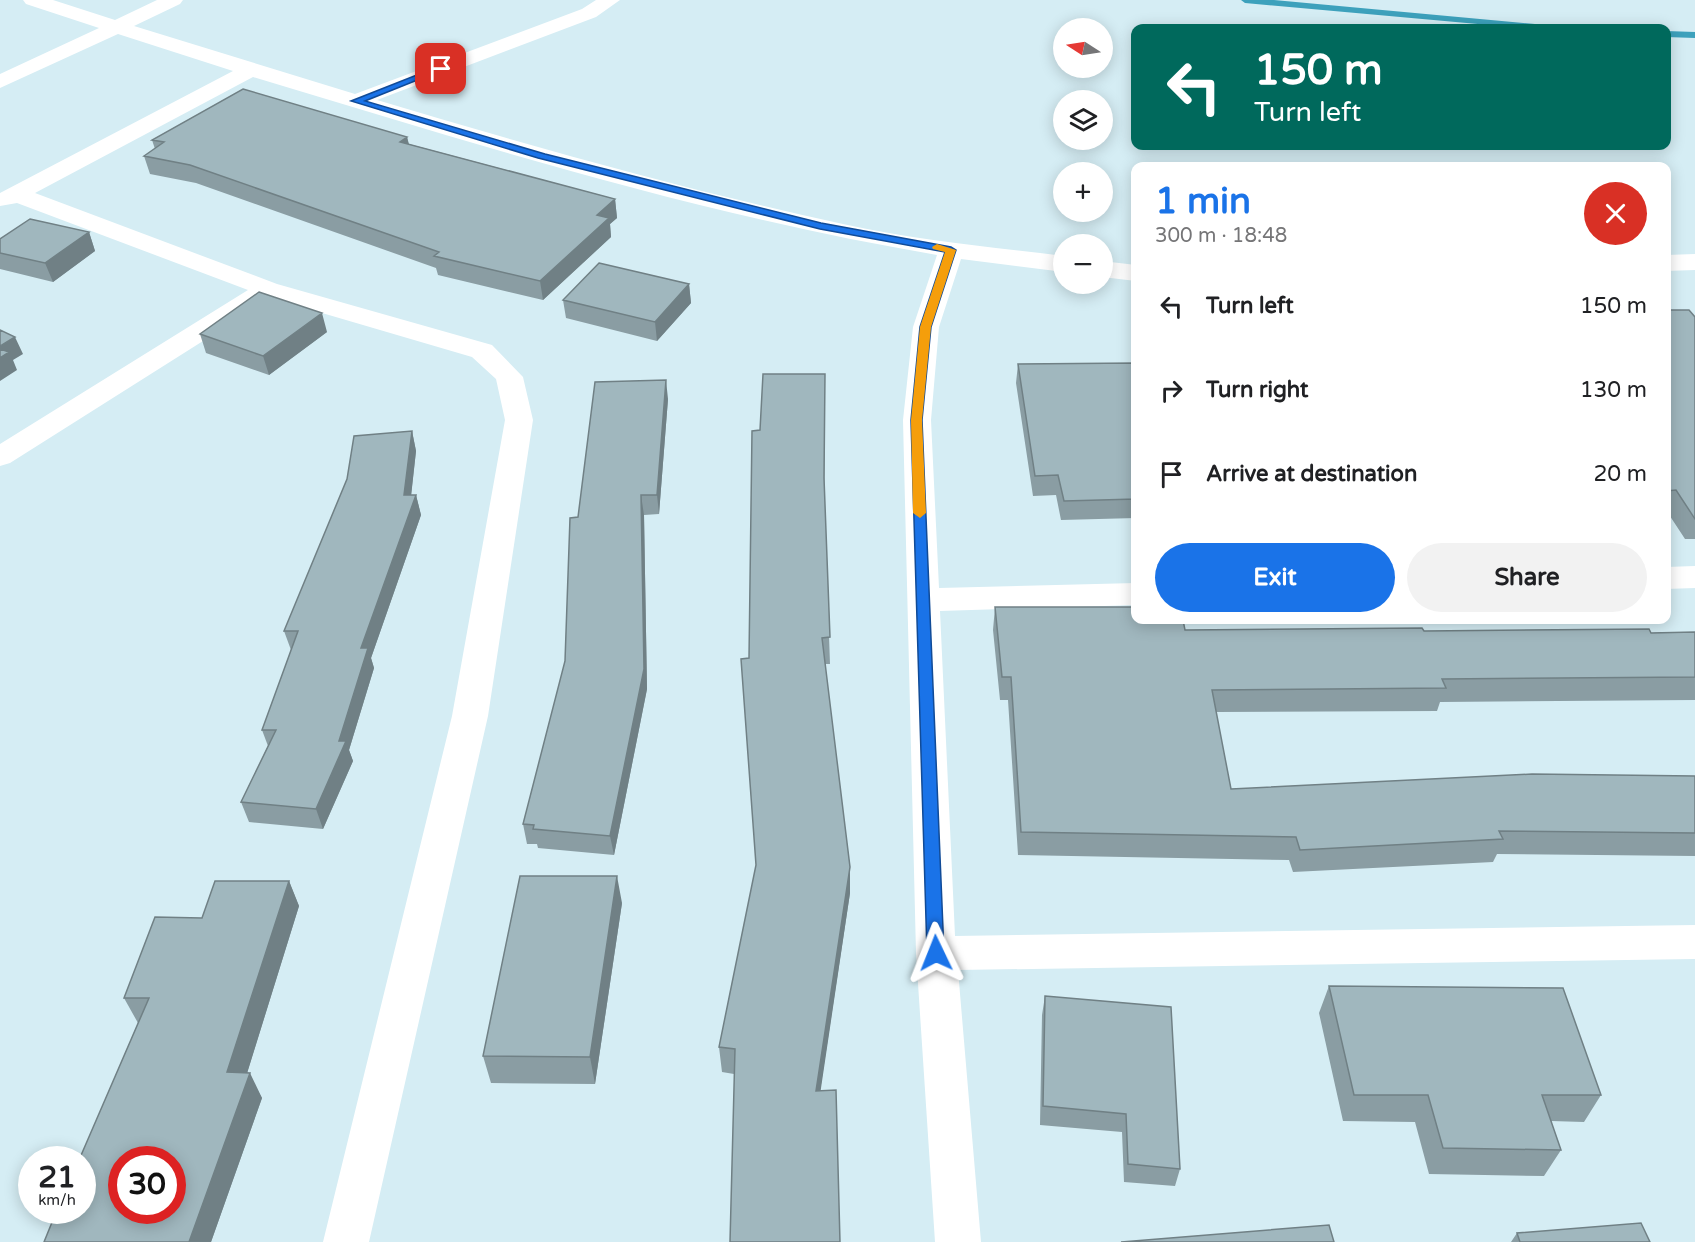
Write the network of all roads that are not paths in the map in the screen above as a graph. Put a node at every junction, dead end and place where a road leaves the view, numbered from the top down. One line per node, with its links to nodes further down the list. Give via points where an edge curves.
1 (33, 0): 4 (street)
2 (173, 0): 4 (street)
3 (610, 0): 7 (street, via 589,13)
4 (117, 27): 5 (street); 6 (street)
5 (251, 70): 7 (street); 8 (street)
6 (0, 82)
7 (356, 101): 9 (street, via 541,156 820,226)
8 (8, 198): 15 (street)
9 (951, 250): 11 (street); 20 (street, via 926,327 916,420)
10 (1695, 262): 12 (street)
11 (1053, 263)
12 (1671, 263)
13 (1113, 270): 14 (street)
14 (1131, 272)
15 (267, 289): 16 (street); 23 (street, via 482,351 509,377 519,420 470,717)
16 (0, 458)
17 (1695, 577): 18 (street)
18 (1671, 578)
19 (1131, 594): 20 (street)
20 (923, 600): 22 (street)
21 (1695, 942): 22 (street)
22 (936, 953): 24 (street)
23 (346, 1242)
24 (958, 1242)

